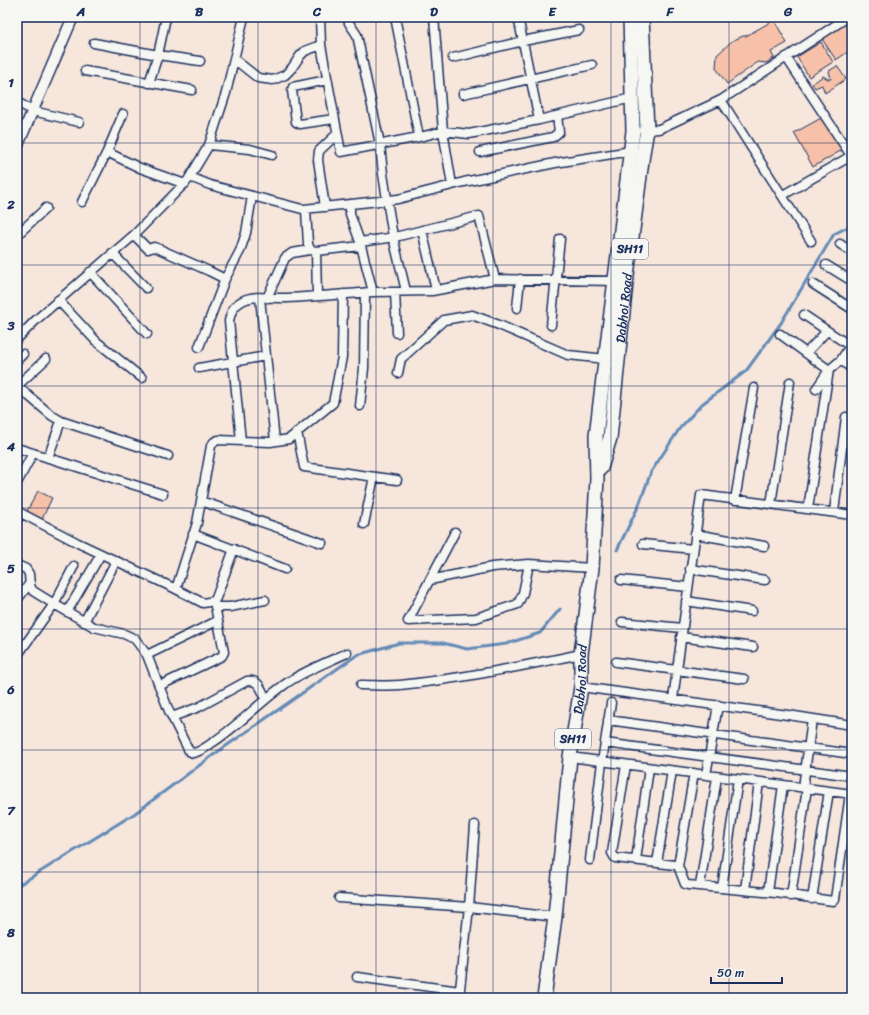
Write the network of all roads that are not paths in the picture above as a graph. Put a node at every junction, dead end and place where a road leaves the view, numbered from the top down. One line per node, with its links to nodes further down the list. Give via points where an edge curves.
1 (73, 17): 31 (street)
2 (166, 17): 16 (street)
3 (244, 17): 19 (street)
4 (320, 17): 15 (street)
5 (347, 17): 42 (street, via 357,35)
6 (394, 17): 41 (street)
7 (434, 17): 38 (street)
8 (518, 17): 13 (street)
9 (630, 17): 28 (main road, Dabhoi Road / SH11)
10 (642, 17): 37 (main road, Dabhoi Road / SH11)
11 (852, 20): 17 (street, via 848,17)
12 (579, 30): 13 (street)
13 (523, 41): 18 (street); 23 (street)
14 (94, 43): 16 (street)
15 (321, 45): 19 (street, via 305,51 285,75 273,80 258,78); 24 (street)
16 (158, 55): 20 (street); 25 (street)
17 (786, 57): 29 (street); 49 (street)
18 (453, 58)
19 (234, 59): 43 (street)
20 (200, 61)
21 (592, 65): 23 (street)
22 (85, 71): 25 (street)
23 (530, 78): 27 (street); 35 (street)
24 (327, 80): 34 (street); 34 (street, via 293,87 296,122 300,124)
25 (149, 83): 26 (street)
26 (192, 90)
27 (463, 94)
28 (632, 98): 33 (street); 39 (main road, Dabhoi Road / SH11)
29 (721, 100): 37 (street, via 659,129); 53 (street)
30 (17, 102): 31 (street)
31 (33, 111): 36 (street); 44 (street)
32 (123, 114): 46 (street)
33 (557, 116): 35 (street); 47 (street, via 559,132 553,137)
34 (334, 119): 40 (street)
35 (539, 120): 38 (street, via 469,134)
36 (79, 122)
37 (647, 130): 39 (street); 79 (main road, Dabhoi Road / SH11)
38 (443, 131): 41 (street); 52 (street)
39 (632, 131): 45 (main road, Dabhoi Road / SH11)
40 (337, 134): 42 (street, via 340,152); 58 (street, via 319,151)
41 (419, 137): 42 (street)
42 (380, 144): 55 (street)
43 (209, 145): 48 (street, via 250,149); 50 (street)
44 (17, 147)
45 (630, 151): 52 (street, via 555,163); 79 (main road, Dabhoi Road / SH11)
46 (107, 152): 51 (street, via 140,168); 56 (street)
47 (480, 152)
48 (272, 155)
49 (852, 156): 53 (street)
50 (190, 176): 51 (street); 54 (street, via 210,185)
51 (185, 184): 63 (street)
52 (452, 185): 55 (street)
53 (783, 195): 66 (street)
54 (252, 196): 60 (street); 76 (street, via 246,233 240,251)
55 (387, 200): 57 (street); 64 (street)
56 (82, 202)
57 (350, 204): 58 (street); 67 (street, via 350,214)
58 (325, 207): 60 (street)
59 (46, 208): 62 (street)
60 (304, 209): 69 (street, via 307,213 308,244)
61 (422, 230): 64 (street); 74 (street, via 479,216); 82 (street)
62 (17, 235)
63 (134, 235): 71 (street); 76 (street, via 148,249 157,248)
64 (393, 237): 67 (street); 83 (street)
65 (560, 239): 77 (street)
66 (812, 240)
67 (361, 244): 69 (street); 84 (street)
68 (840, 244): 70 (street)
69 (313, 251): 87 (street); 88 (street, via 292,253 285,258)
70 (852, 252)
71 (112, 253): 73 (street); 81 (street)
72 (826, 265): 78 (street)
73 (90, 272): 89 (street); 95 (street)
74 (495, 279): 75 (street); 82 (street)
75 (520, 279): 77 (street); 90 (street)
76 (224, 280): 100 (street)
77 (555, 280): 79 (street); 93 (street)
78 (852, 281)
79 (621, 282): 104 (main road, Dabhoi Road / SH11); 127 (main road, Dabhoi Road / SH11, via 610,438)
80 (813, 284): 91 (street)
81 (146, 288)
82 (436, 290): 83 (street)
83 (406, 291): 85 (street)
84 (369, 292): 85 (street); 86 (street); 116 (street)
85 (396, 292): 96 (street)
86 (344, 294): 87 (street); 119 (street, via 342,357 333,403)
87 (317, 296): 88 (street)
88 (263, 298): 102 (street); 106 (street, via 243,300 232,310 229,321)
89 (58, 300): 98 (street); 111 (street, via 96,341)
90 (517, 308)
91 (852, 309)
92 (804, 315): 94 (street)
93 (551, 325)
94 (827, 331): 99 (street); 101 (street)
95 (146, 334)
96 (398, 334)
97 (780, 334): 101 (street)
98 (17, 339)
99 (851, 345): 105 (street)
100 (199, 347)
101 (806, 353): 109 (street)
102 (266, 356): 106 (street); 121 (street)
103 (46, 359): 113 (street)
104 (606, 359): 110 (street, via 568,355 472,315 444,320 401,359); 127 (main road, Dabhoi Road / SH11, via 596,436)
105 (841, 360): 108 (street); 109 (street)
106 (234, 361): 107 (street); 120 (street)
107 (199, 368)
108 (852, 369)
109 (829, 370): 115 (street); 134 (street)
110 (398, 372)
111 (142, 378)
112 (790, 382): 133 (street)
113 (17, 386): 118 (street)
114 (754, 388): 131 (street)
115 (816, 389)
116 (360, 406)
117 (846, 418): 135 (street)
118 (61, 421): 124 (street); 125 (street)
119 (297, 432): 121 (street, via 289,439); 126 (street, via 304,467)
120 (241, 441): 121 (street); 132 (street, via 218,440 211,446)
121 (275, 441)
122 (17, 448): 123 (street)
123 (33, 453): 125 (street); 129 (street)
124 (168, 456)
125 (48, 458): 130 (street)
126 (374, 477): 128 (street); 138 (street)
127 (597, 479): 152 (main road, Dabhoi Road / SH11)
128 (397, 480)
129 (17, 483)
130 (163, 494)
131 (735, 500): 133 (street); 141 (street, via 701,495)
132 (201, 501): 140 (street); 142 (street)
133 (771, 504): 134 (street)
134 (808, 509): 135 (street)
135 (834, 512): 137 (street)
136 (18, 515): 147 (street)
137 (852, 515)
138 (364, 524)
139 (455, 532): 155 (street)
140 (193, 534): 146 (street); 160 (street)
141 (695, 534): 144 (street); 145 (street)
142 (322, 544)
143 (643, 544): 145 (street)
144 (764, 546)
145 (693, 549): 154 (street)
146 (234, 550): 153 (street); 165 (street)
147 (101, 554): 148 (street); 167 (street)
148 (116, 561): 160 (street); 169 (street)
149 (529, 564): 152 (street); 155 (street, via 492,567); 155 (street, via 518,604 476,618 408,621)
150 (17, 565): 158 (street, via 26,569)
151 (74, 566): 164 (street)
152 (592, 568): 177 (main road, Dabhoi Road / SH11)
153 (285, 569)
154 (690, 569): 157 (street); 159 (street)
155 (430, 580)
156 (621, 580): 159 (street)
157 (765, 580)
158 (30, 582): 161 (street); 164 (street, via 33,591)
159 (688, 587): 163 (street)
160 (176, 589): 165 (street, via 203,603)
161 (17, 600)
162 (265, 600): 165 (street, via 230,607)
163 (686, 601): 166 (street); 171 (street)
164 (54, 604): 167 (street); 173 (street)
165 (214, 604): 168 (street)
166 (752, 611)
167 (67, 612): 169 (street)
168 (217, 621): 176 (street); 183 (street, via 224,652 222,656)
169 (84, 622): 176 (street, via 124,634 135,640)
170 (622, 622): 171 (street)
171 (682, 628): 172 (street)
172 (681, 637): 174 (street); 180 (street)
173 (20, 647): 178 (street)
174 (753, 647)
175 (347, 653): 185 (street, via 306,672)
176 (147, 654): 183 (street)
177 (581, 654): 182 (street, via 442,679 399,685); 184 (main road, Dabhoi Road / SH11)
178 (17, 656)
179 (616, 662): 180 (street)
180 (676, 670): 181 (street); 186 (street)
181 (744, 679)
182 (360, 685)
183 (159, 686): 189 (street)
184 (581, 687): 186 (street); 198 (main road, Dabhoi Road / SH11)
185 (266, 699): 189 (street, via 257,682 246,681 199,707); 189 (street, via 223,735 193,754)
186 (673, 699): 188 (street)
187 (611, 703): 191 (street)
188 (718, 705): 190 (street); 193 (street)
189 (172, 717)
190 (812, 719): 192 (street); 195 (street)
191 (608, 720): 193 (street); 194 (street)
192 (852, 725)
193 (713, 734): 195 (street); 197 (street)
194 (605, 743): 197 (street); 199 (street)
195 (808, 748): 196 (street); 202 (street)
196 (852, 754)
197 (709, 756): 202 (street); 205 (street)
198 (570, 757): 199 (street); 227 (main road, Dabhoi Road / SH11)
199 (602, 762): 200 (street); 215 (street)
200 (626, 765): 201 (street); 216 (street, via 612,853 615,858)
201 (649, 768): 203 (street); 216 (street)
202 (805, 769): 207 (street); 211 (street)
203 (672, 771): 204 (street); 217 (street)
204 (694, 774): 205 (street); 218 (street)
205 (706, 775): 206 (street)
206 (717, 776): 208 (street); 219 (street)
207 (852, 776)
208 (738, 779): 209 (street); 220 (street)
209 (759, 782): 210 (street); 221 (street)
210 (783, 785): 211 (street); 222 (street)
211 (805, 788): 212 (street); 223 (street)
212 (828, 791): 213 (street); 225 (street)
213 (851, 794): 225 (street, via 834,899 830,902)
214 (476, 825): 226 (street)
215 (590, 860)
216 (636, 860): 217 (street)
217 (657, 863): 218 (street)
218 (678, 866): 219 (street, via 686,884)
219 (700, 886): 220 (street)
220 (722, 888): 221 (street)
221 (745, 890): 222 (street)
222 (768, 892): 223 (street)
223 (791, 896): 225 (street)
224 (338, 898): 226 (street)
225 (812, 899)
226 (469, 907): 227 (street); 229 (street)
227 (555, 917): 230 (main road, Dabhoi Road / SH11)
228 (357, 977): 229 (street)
229 (460, 994)
230 (544, 998)

